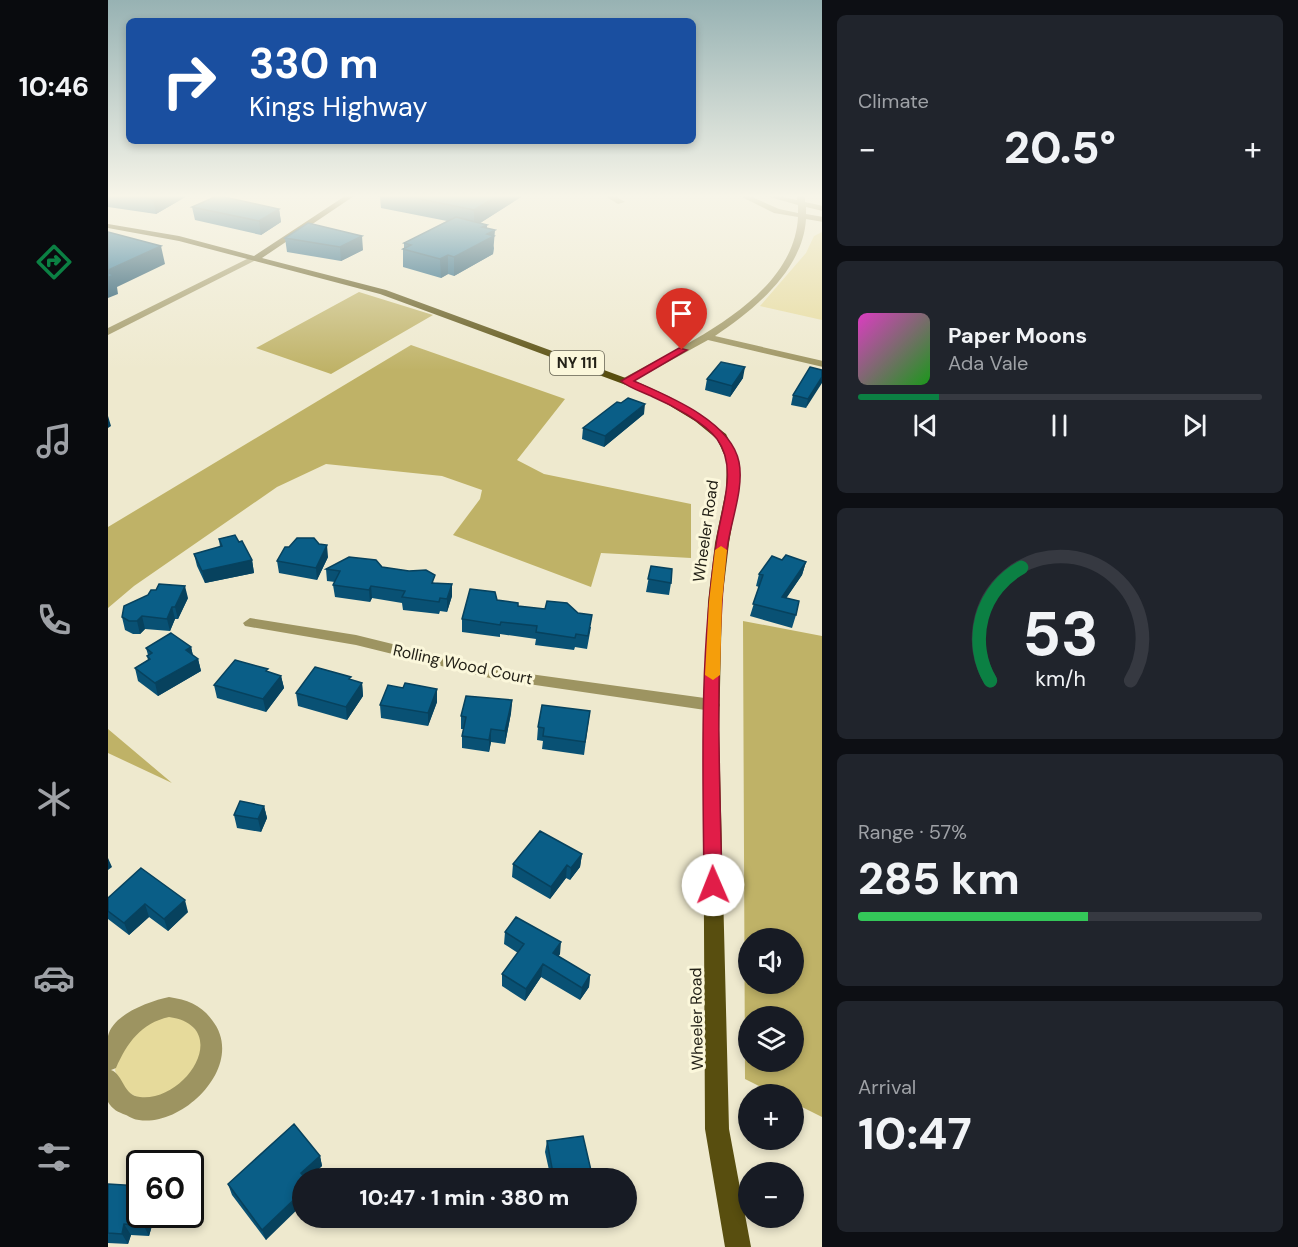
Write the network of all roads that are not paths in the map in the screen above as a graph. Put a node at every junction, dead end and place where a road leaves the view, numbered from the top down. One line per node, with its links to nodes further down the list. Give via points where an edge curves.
1 (241, 254): 4 (main road, Wheeler Road / NY 111)
2 (262, 254): 4 (main road)
3 (791, 254): 6 (street, via 762,295)
4 (256, 258): 5 (street); 8 (main road, Wheeler Road / NY 111, via 383,292)
5 (108, 332)
6 (707, 337): 7 (street); 8 (street)
7 (822, 364)
8 (626, 381): 10 (main road, Wheeler Road / NY 111, via 699,419 722,437 733,461 715,602)
9 (250, 623): 10 (street, Rolling Wood Court, via 356,640 494,674)
10 (712, 705): 14 (main road, Wheeler Road / NY 111, via 717,1129)
11 (114, 1029): 12 (street); 13 (street, via 157,1011 180,1009 204,1023 211,1036 212,1051 200,1082 167,1106 130,1106 117,1097)
12 (108, 1060)
13 (108, 1080)
14 (738, 1247)

